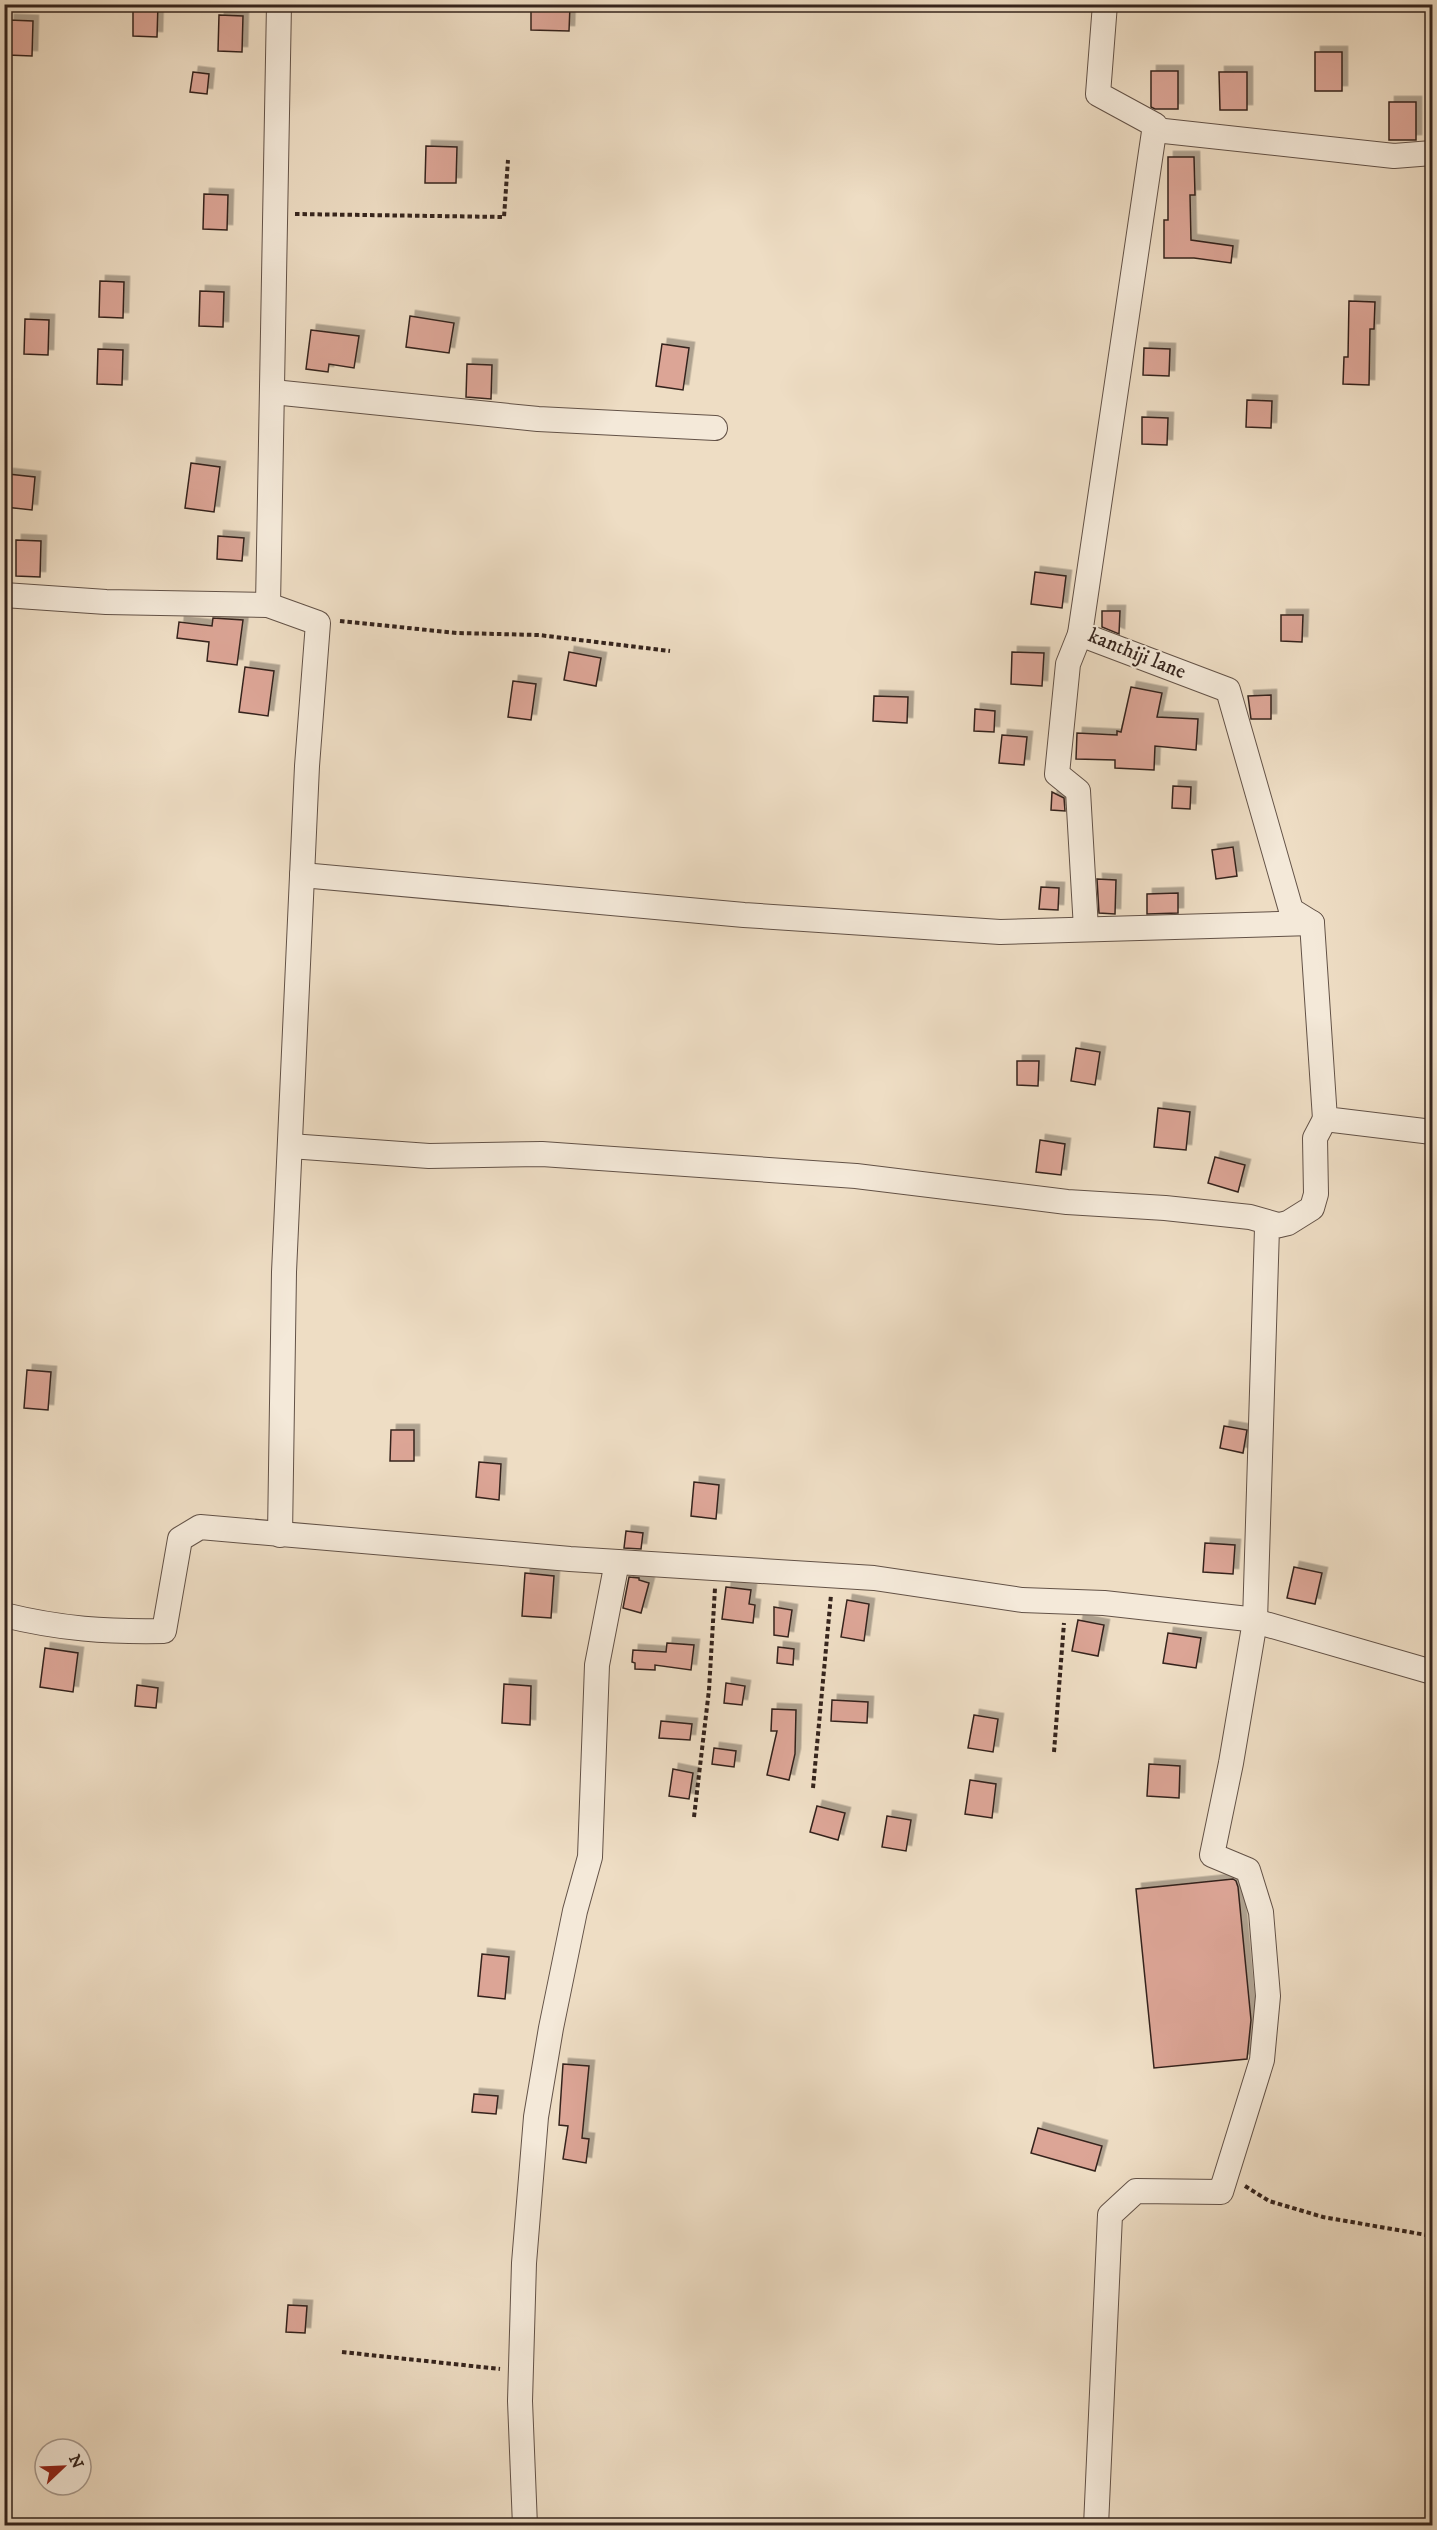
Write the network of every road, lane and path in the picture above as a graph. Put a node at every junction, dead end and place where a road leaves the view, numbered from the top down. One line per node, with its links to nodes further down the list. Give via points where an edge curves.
1 (279, 4): 6 (street)
2 (1105, 4): 3 (street, via 1098,94 1155,124)
3 (1155, 130): 4 (street, via 1394,156); 12 (street, kanthiji lane)
4 (1432, 153)
5 (508, 160): 6 (path, via 504,217)
6 (276, 214): 7 (street)
7 (273, 392): 8 (street, via 537,418); 10 (street)
8 (716, 428)
9 (4, 595): 10 (street, via 106,602)
10 (268, 605): 11 (street)
11 (318, 623): 13 (path, via 326,620 457,633 539,635); 14 (street)
12 (1080, 634): 15 (street, kanthiji lane, via 1228,690 1291,910); 16 (street, via 1068,664 1057,774 1078,791)
13 (670, 651)
14 (302, 875): 16 (street, via 744,915 1000,932); 19 (street)
15 (1312, 923): 16 (street); 17 (street)
16 (1086, 929)
17 (1325, 1119): 18 (street); 20 (street, via 1315,1138 1316,1194 1312,1208)
18 (1432, 1132)
19 (290, 1146): 20 (street, via 429,1156 542,1154 845,1175 1067,1202 1250,1217); 21 (street)
20 (1278, 1225): 27 (street, via 1267,1228)
21 (280, 1535): 22 (street); 26 (street, via 200,1527 180,1539 164,1631 100,1632)
22 (617, 1562): 23 (street); 35 (street, via 597,1665 590,1857 575,1911 536,2117 524,2263)
23 (717, 1569): 24 (street); 31 (path, via 709,1690)
24 (833, 1576): 25 (street); 30 (path)
25 (1066, 1602): 27 (street); 29 (path)
26 (4, 1615)
27 (1256, 1620): 28 (street); 32 (street, via 1212,1855 1248,1870 1261,1912 1268,1996 1262,2060)
28 (1432, 1672)
29 (1054, 1752)
30 (813, 1788)
31 (694, 1817)
32 (1227, 2174): 33 (path, via 1269,2202 1323,2217); 37 (street, via 1221,2192 1136,2191 1110,2215)
33 (1432, 2236)
34 (342, 2352): 35 (path)
35 (521, 2371): 36 (street)
36 (525, 2526)
37 (1096, 2526)

